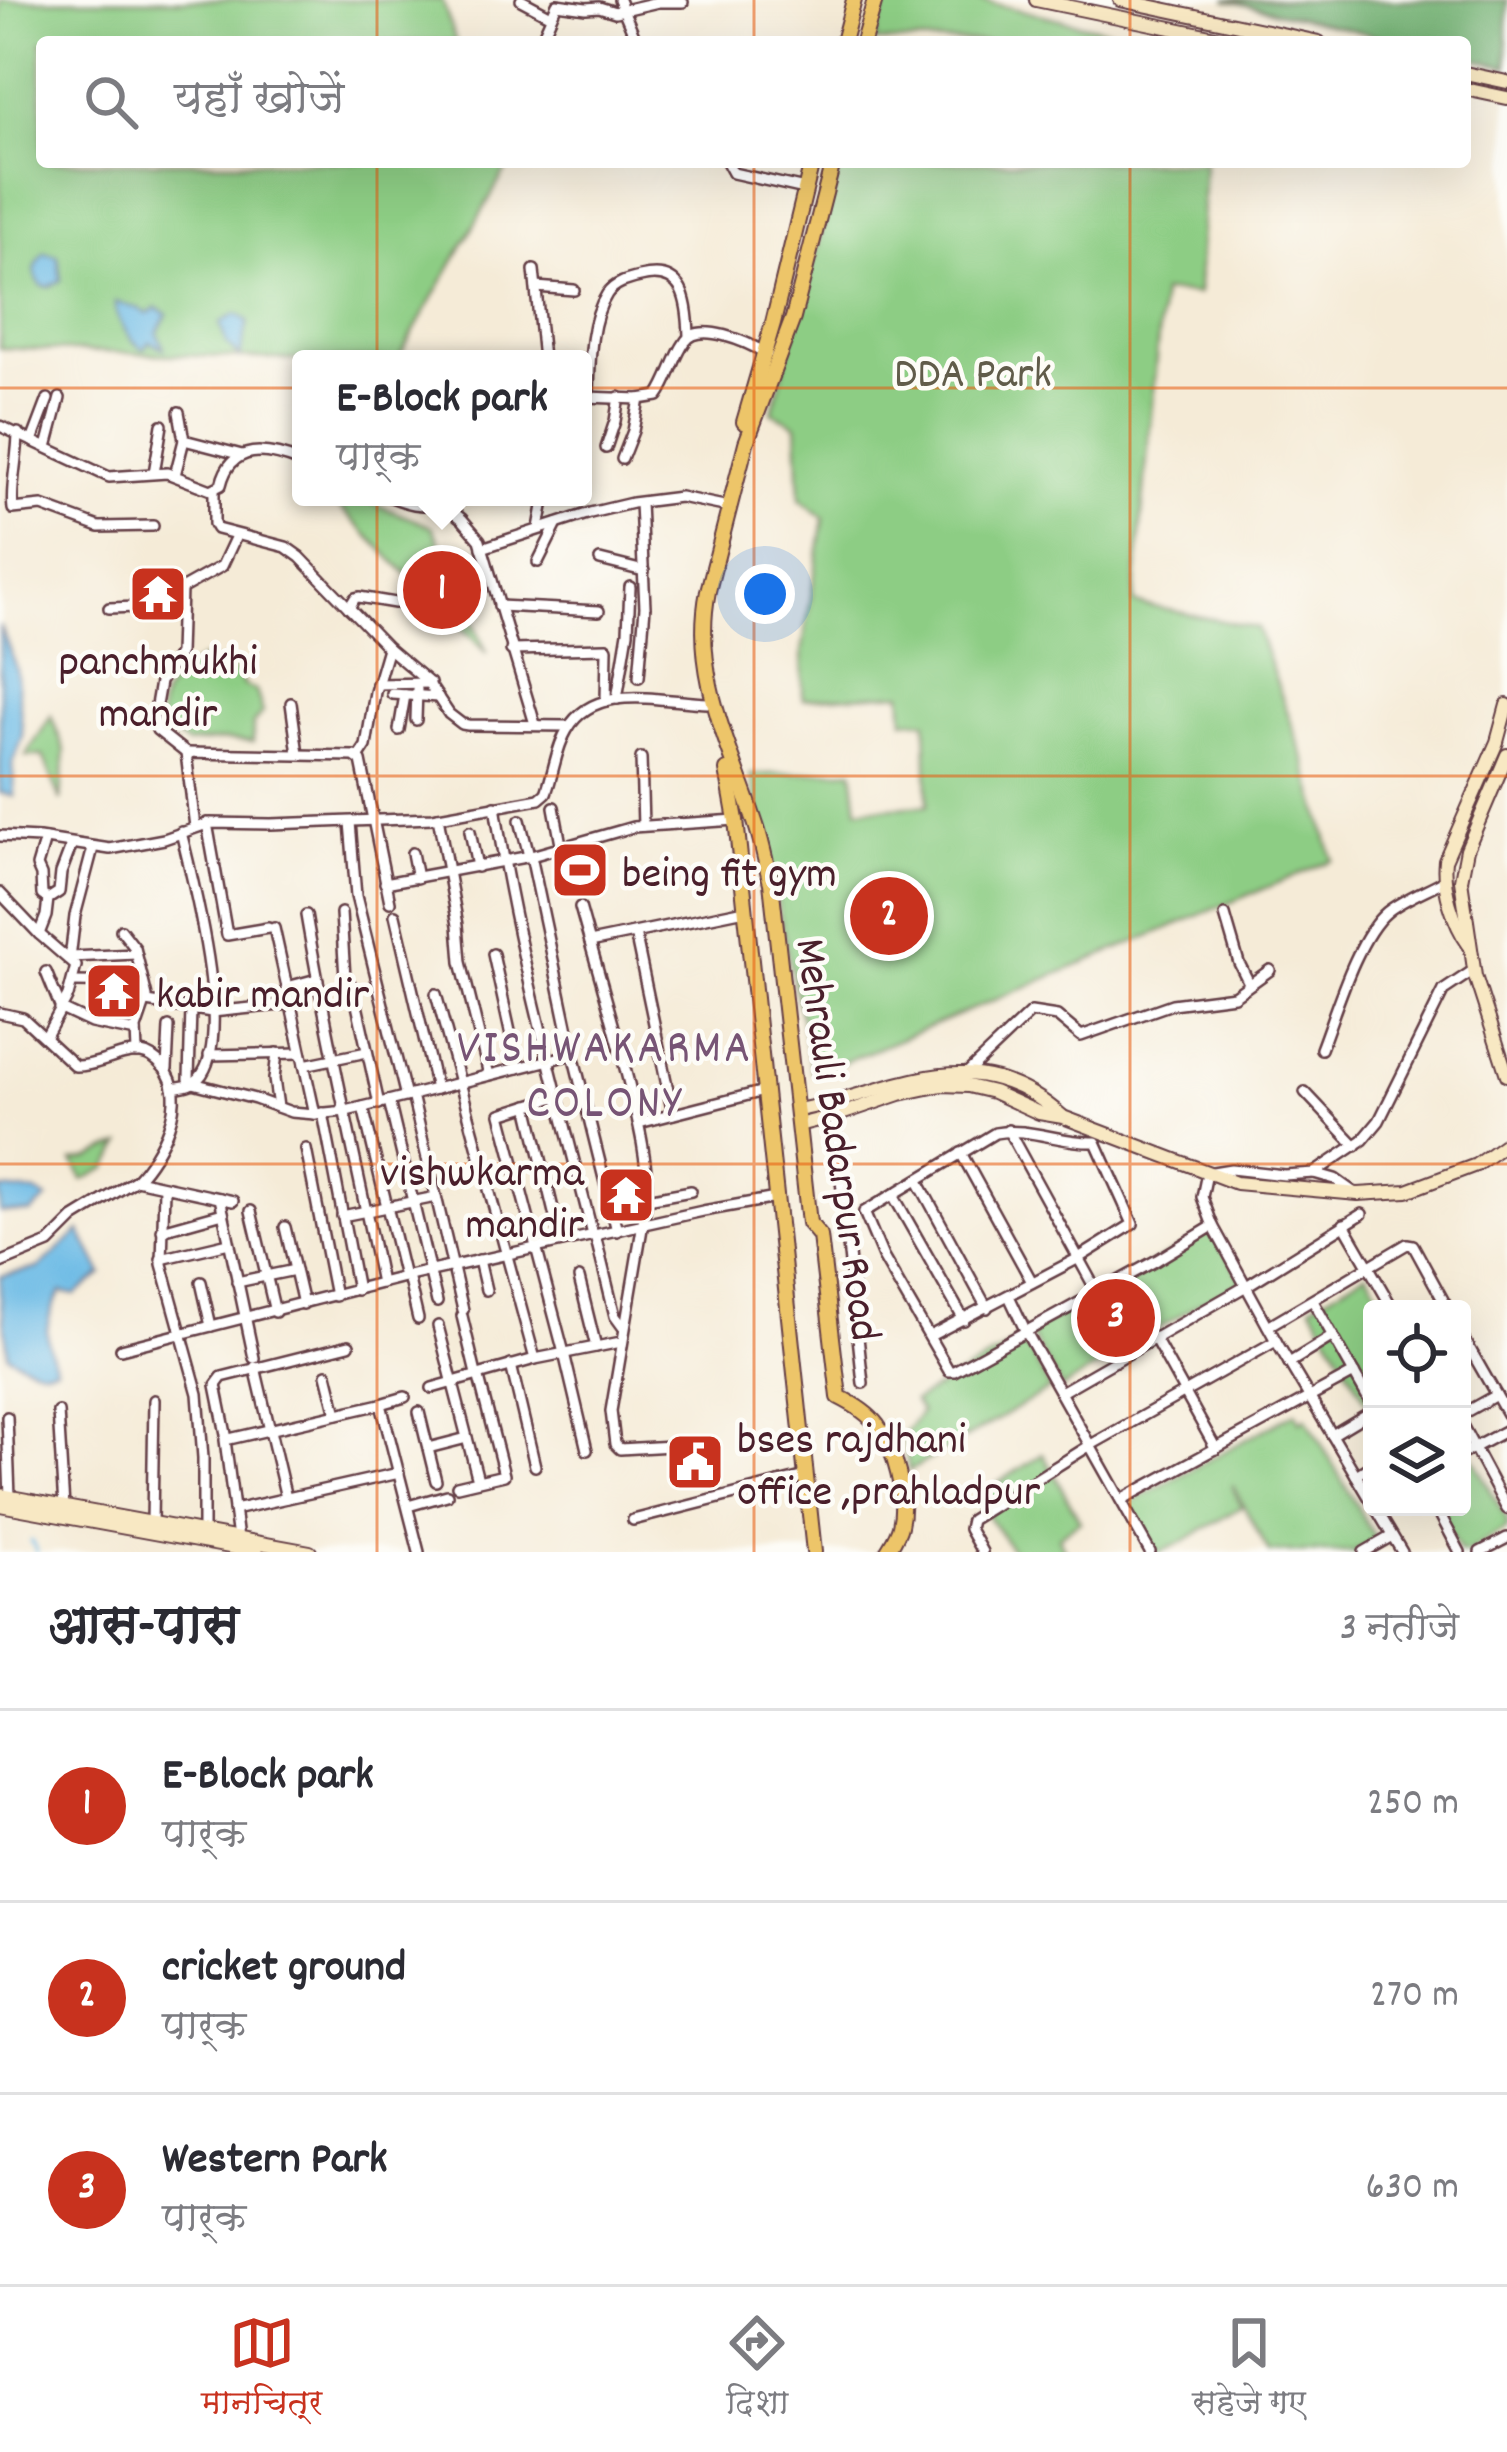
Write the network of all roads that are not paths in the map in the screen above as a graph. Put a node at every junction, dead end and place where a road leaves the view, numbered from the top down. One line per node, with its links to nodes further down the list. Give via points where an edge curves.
1 (520, 0): 8 (street)
2 (854, 0): 11 (main road)
3 (875, 0): 12 (main road)
4 (1036, 0): 13 (street)
5 (1120, 0): 14 (street)
6 (683, 2): 7 (street)
7 (621, 4): 8 (street, via 615,12 560,4); 10 (street)
8 (551, 16): 9 (street)
9 (543, 36)
10 (634, 36)
11 (845, 36)
12 (865, 36)
13 (1210, 36)
14 (1291, 36)
15 (1471, 74): 16 (street)
16 (1507, 82)
17 (1471, 90): 18 (street)
18 (1507, 98)
19 (731, 168): 22 (street)
20 (811, 168): 22 (main road, Mehrauli Badarpur Road)
21 (831, 168): 29 (main road, Mehrauli Badarpur Road, via 793,318)
22 (806, 189): 29 (main road, Mehrauli Badarpur Road)
23 (534, 270): 24 (street)
24 (536, 287): 25 (street); 27 (street)
25 (574, 290)
26 (689, 335): 28 (street, via 685,297 672,279 655,274 607,294); 29 (street, via 711,333); 32 (street, via 661,393)
27 (542, 350)
28 (592, 350)
29 (770, 356): 49 (main road, Mehrauli Badarpur Road)
30 (592, 397): 31 (street)
31 (619, 397): 32 (street); 39 (street)
32 (639, 399): 41 (street)
33 (179, 412): 36 (street)
34 (0, 426): 35 (street)
35 (18, 434): 37 (street); 51 (street)
36 (184, 437): 40 (street); 43 (street, via 162,428); 44 (street)
37 (32, 441): 38 (street); 38 (street, via 54,399)
38 (47, 447): 43 (street, via 109,477)
39 (606, 448)
40 (242, 455): 42 (street); 45 (street)
41 (622, 458)
42 (292, 459)
43 (154, 473): 44 (street)
44 (175, 475): 45 (street)
45 (214, 490): 55 (street, via 214,524)
46 (640, 503): 49 (street, via 680,497); 52 (street); 59 (street)
47 (451, 506): 56 (street)
48 (543, 506): 54 (street)
49 (725, 506): 76 (main road, Mehrauli Badarpur Road, via 696,627); 87 (main road, Mehrauli Badarpur Road, via 703,650)
50 (0, 507): 51 (street)
51 (13, 509): 53 (street, via 42,506 99,527)
52 (557, 524): 54 (street); 58 (street)
53 (153, 526)
54 (539, 528): 56 (street)
55 (236, 536): 61 (street, via 226,563 183,588); 65 (street, via 286,547)
56 (482, 548): 63 (street)
57 (600, 560): 59 (street)
58 (538, 562)
59 (644, 571): 69 (street)
60 (630, 587): 74 (street)
61 (180, 600): 64 (street); 82 (street, via 179,654 156,690 154,717 157,730)
62 (395, 603): 65 (street, via 359,597)
63 (499, 606): 66 (street); 68 (street)
64 (109, 608)
65 (350, 608): 67 (street)
66 (599, 611)
67 (388, 648): 70 (street); 71 (street)
68 (511, 650): 74 (street, via 608,648); 79 (street)
69 (639, 677)
70 (377, 684): 71 (street); 85 (street)
71 (418, 689): 72 (street); 73 (street); 73 (street); 78 (street); 81 (street)
72 (392, 694)
73 (439, 697): 79 (street, via 462,724)
74 (612, 700): 76 (street); 80 (street)
75 (291, 703): 83 (street)
76 (708, 703): 87 (main road, Mehrauli Badarpur Road)
77 (1507, 705): 110 (street, via 1445,860)
78 (416, 720)
79 (535, 724): 80 (street)
80 (568, 727): 88 (street, via 543,796)
81 (399, 730)
82 (186, 753): 83 (street); 95 (street)
83 (298, 754): 85 (street)
84 (1507, 755): 128 (street, via 1463,862)
85 (358, 758): 91 (street)
86 (641, 758): 96 (street)
87 (740, 797): 93 (main road, Mehrauli Badarpur Road); 182 (main road, Mehrauli Badarpur Road, via 771,884)
88 (495, 806): 90 (street); 106 (street)
89 (554, 808): 103 (street)
90 (438, 817): 91 (street); 108 (street)
91 (372, 820): 94 (street); 112 (street)
92 (520, 820): 105 (street)
93 (736, 820): 96 (street); 117 (main road, Mehrauli Badarpur Road)
94 (350, 822): 95 (street); 171 (street, via 356,896)
95 (201, 825): 98 (street); 125 (street)
96 (644, 826): 103 (street)
97 (470, 831): 107 (street)
98 (181, 832): 102 (street); 126 (street)
99 (0, 838): 100 (street)
100 (45, 838): 101 (street); 114 (street, via 37,866)
101 (72, 844): 102 (street); 114 (street, via 59,892)
102 (92, 848): 131 (street)
103 (560, 849): 105 (street); 111 (street)
104 (412, 853): 109 (street)
105 (530, 856): 106 (street); 156 (street)
106 (503, 861): 107 (street); 158 (street)
107 (477, 867): 108 (street)
108 (448, 873): 109 (street); 164 (street)
109 (417, 878): 112 (street)
110 (1445, 880): 128 (street); 150 (street, via 1377,924)
111 (568, 882)
112 (386, 883): 115 (street)
113 (0, 893): 124 (street)
114 (49, 899): 124 (street)
115 (390, 902)
116 (580, 907): 127 (street)
117 (745, 910): 123 (street); 169 (main road, Mehrauli Badarpur Road)
118 (341, 913): 151 (street, via 345,978)
119 (306, 915): 135 (street)
120 (395, 915): 168 (street)
121 (1225, 915): 138 (street)
122 (122, 930): 129 (street)
123 (635, 933): 127 (street); 179 (street)
124 (38, 934): 131 (street)
125 (227, 935): 126 (street); 139 (street, via 271,928)
126 (205, 939): 145 (street)
127 (590, 942): 183 (street)
128 (1469, 946): 133 (street)
129 (136, 954): 131 (street); 137 (street)
130 (493, 954): 160 (street)
131 (71, 958): 136 (street)
132 (1270, 970): 138 (street)
133 (1474, 970): 163 (street); 185 (street, via 1444,990 1379,1121)
134 (46, 972): 143 (street)
135 (316, 979): 139 (street); 157 (street)
136 (74, 982): 137 (street); 143 (street)
137 (143, 983): 141 (street)
138 (1249, 983): 162 (street, via 1234,996 1166,1006 1081,1036 1057,1016 1031,1012)
139 (287, 987): 142 (street)
140 (436, 994): 166 (street)
141 (147, 1002): 144 (street); 148 (street)
142 (291, 1004): 145 (street); 154 (street)
143 (61, 1009): 148 (street); 149 (street)
144 (190, 1010): 145 (street); 165 (street)
145 (212, 1012): 155 (street)
146 (0, 1013): 149 (street, via 23,1018)
147 (169, 1027): 161 (street)
148 (136, 1032): 152 (street)
149 (45, 1038): 152 (street, via 75,1066)
150 (1321, 1049)
151 (367, 1052): 157 (street); 173 (street)
152 (137, 1053): 161 (street)
153 (277, 1053): 154 (street); 155 (street); 175 (street)
154 (301, 1053): 159 (street)
155 (209, 1054): 165 (street)
156 (573, 1054): 158 (street); 216 (street)
157 (333, 1059): 159 (street); 177 (street)
158 (548, 1060): 160 (street); 172 (street)
159 (304, 1065): 178 (street)
160 (518, 1068): 164 (street)
161 (167, 1071): 167 (street)
162 (968, 1072): 181 (street, via 1017,1088); 182 (street, via 926,1075)
163 (1507, 1075)
164 (489, 1076): 166 (street)
165 (193, 1083): 167 (street); 175 (street)
166 (461, 1083): 168 (street); 221 (street)
167 (173, 1088): 191 (street, via 163,1139)
168 (436, 1089): 171 (street)
169 (764, 1091): 179 (street); 199 (main road, Mehrauli Badarpur Road)
170 (1305, 1092): 185 (street)
171 (409, 1096): 173 (street); 197 (street)
172 (558, 1096): 174 (street); 217 (street)
173 (384, 1102): 176 (street); 202 (street)
174 (528, 1105): 218 (street); 220 (street, via 501,1114)
175 (278, 1107): 178 (street)
176 (363, 1107): 177 (street); 203 (street)
177 (346, 1111): 178 (street); 204 (street)
178 (319, 1114): 210 (street)
179 (673, 1114): 183 (street)
180 (834, 1116): 181 (street, via 957,1085); 182 (street); 206 (street)
181 (1063, 1117): 189 (street)
182 (797, 1118): 336 (main road, Mehrauli Badarpur Road, via 839,1396 877,1424 901,1491 900,1527)
183 (639, 1123): 200 (street)
184 (1008, 1130): 188 (street); 223 (street); 223 (street, via 1096,1142 1134,1222)
185 (1356, 1146): 190 (street)
186 (306, 1149): 241 (street)
187 (1504, 1150): 195 (street, via 1406,1191)
188 (961, 1153): 192 (street); 235 (street)
189 (1207, 1173): 190 (street); 195 (street, via 1256,1186); 214 (street, via 1202,1197)
190 (1314, 1173): 195 (street)
191 (136, 1180): 193 (street); 225 (street, via 74,1217 49,1243)
192 (918, 1180): 196 (street); 248 (street)
193 (164, 1187): 198 (street); 215 (street)
194 (691, 1191): 200 (street)
195 (1356, 1194)
196 (893, 1195): 207 (street); 252 (street)
197 (436, 1197): 202 (street); 226 (street)
198 (220, 1198): 201 (street); 208 (street)
199 (776, 1198): 211 (street); 311 (main road, Mehrauli Badarpur Road)
200 (647, 1199): 211 (street)
201 (233, 1201)
202 (412, 1201): 203 (street); 229 (street)
203 (387, 1206): 204 (street); 231 (street)
204 (366, 1210): 210 (street); 236 (street)
205 (251, 1211): 230 (street)
206 (844, 1211): 207 (street); 277 (street)
207 (864, 1212): 259 (street)
208 (223, 1213): 215 (street); 219 (street)
209 (1362, 1214): 212 (street)
210 (342, 1216): 238 (street)
211 (641, 1225): 216 (street); 256 (street)
212 (1344, 1225): 227 (street); 237 (street)
213 (285, 1226): 228 (street)
214 (1213, 1226): 237 (street); 240 (street)
215 (162, 1230): 222 (street)
216 (617, 1231): 217 (street)
217 (594, 1235): 218 (street); 256 (street)
218 (560, 1242): 220 (street)
219 (230, 1243): 222 (street); 234 (street)
220 (537, 1247): 221 (street); 267 (street)
221 (505, 1254): 224 (street); 268 (street)
222 (161, 1259): 258 (street)
223 (1077, 1259): 235 (street); 240 (street)
224 (479, 1260): 226 (street); 239 (street)
225 (0, 1263)
226 (452, 1266): 229 (street); 275 (street)
227 (1369, 1267): 243 (street); 244 (street, via 1413,1245); 245 (street)
228 (295, 1270): 230 (street); 247 (street)
229 (429, 1271): 231 (street); 246 (street)
230 (265, 1276): 234 (street); 249 (street)
231 (406, 1276): 236 (street); 251 (street)
232 (579, 1278): 265 (street)
233 (201, 1282): 254 (street)
234 (237, 1282): 250 (street)
235 (1032, 1282): 242 (street)
236 (381, 1283): 238 (street)
237 (1248, 1285): 253 (street); 261 (street)
238 (357, 1290): 241 (street)
239 (487, 1290)
240 (1097, 1292): 257 (street)
241 (335, 1296): 247 (street)
242 (1009, 1296): 248 (street); 257 (street)
243 (1388, 1300)
244 (1443, 1300)
245 (1313, 1301): 253 (street); 260 (street)
246 (437, 1302)
247 (303, 1304): 249 (street)
248 (987, 1308): 252 (street)
249 (275, 1312): 250 (street)
250 (245, 1319): 254 (street); 270 (street)
251 (418, 1319)
252 (964, 1320): 259 (street)
253 (1268, 1325): 262 (street)
254 (211, 1326): 258 (street)
255 (438, 1326): 276 (street)
256 (623, 1327): 263 (street)
257 (1026, 1332): 259 (street, via 952,1372); 280 (street)
258 (179, 1334): 266 (street); 328 (street, via 198,1394)
259 (930, 1336)
260 (1333, 1336): 271 (street); 273 (street)
261 (1154, 1337): 280 (street); 281 (street)
262 (1276, 1341): 271 (street); 281 (street)
263 (621, 1342): 265 (street); 300 (street, via 615,1444)
264 (349, 1345): 270 (street)
265 (596, 1347): 267 (street)
266 (121, 1349)
267 (564, 1353): 268 (street); 306 (street)
268 (535, 1359): 272 (street)
269 (1471, 1361): 282 (street)
270 (254, 1363): 294 (street); 298 (street, via 217,1381)
271 (1289, 1363): 284 (street)
272 (511, 1366): 275 (street); 307 (street)
273 (1354, 1373): 279 (street); 284 (street)
274 (327, 1374): 290 (street)
275 (477, 1374): 276 (street); 312 (street, via 504,1475)
276 (453, 1382): 278 (street); 297 (street)
277 (863, 1383)
278 (432, 1388)
279 (1363, 1390)
280 (1061, 1392): 301 (street)
281 (1184, 1393): 301 (street); 304 (street)
282 (1496, 1395): 287 (street); 292 (street)
283 (405, 1397): 286 (street)
284 (1311, 1399): 296 (street); 304 (street)
285 (154, 1400): 327 (street)
286 (381, 1404): 290 (street); 309 (street)
287 (1471, 1409)
288 (58, 1412): 321 (street)
289 (419, 1412): 303 (street)
290 (337, 1414): 294 (street)
291 (1363, 1414): 296 (street)
292 (1507, 1414)
293 (8, 1417): 318 (street)
294 (269, 1429): 298 (street); 317 (street)
295 (1507, 1430): 302 (street)
296 (1332, 1435): 310 (street)
297 (467, 1438): 303 (street); 312 (street)
298 (227, 1439): 323 (street)
299 (1471, 1442): 302 (street)
300 (672, 1446)
301 (1089, 1446): 319 (street); 337 (street, via 970,1520)
302 (1474, 1447): 305 (street); 322 (street)
303 (428, 1448): 313 (street)
304 (1216, 1449): 319 (street)
305 (1471, 1449)
306 (586, 1450)
307 (535, 1466)
308 (1363, 1470): 310 (street)
309 (399, 1473): 317 (street); 320 (street)
310 (1356, 1474): 315 (street)
311 (806, 1476): 326 (street); 335 (main road, Mehrauli Badarpur Road)
312 (478, 1480): 314 (street)
313 (436, 1481)
314 (458, 1486)
315 (1363, 1486)
316 (447, 1496): 320 (street)
317 (286, 1498): 323 (street)
318 (3, 1499): 321 (street); 332 (street)
319 (1121, 1501): 338 (street)
320 (408, 1506): 334 (street)
321 (64, 1507): 327 (street)
322 (1507, 1509)
323 (234, 1510): 331 (street)
324 (1380, 1516): 329 (street)
325 (1441, 1516): 341 (street)
326 (633, 1520)
327 (152, 1523): 328 (street)
328 (203, 1532): 331 (street)
329 (1392, 1536): 339 (street); 340 (street)
330 (1507, 1538): 342 (street)
331 (238, 1539): 333 (street)
332 (257, 1552)
333 (310, 1552)
334 (419, 1552)
335 (814, 1552)
336 (886, 1552)
337 (982, 1552)
338 (1150, 1552)
339 (1364, 1552)
340 (1402, 1552)
341 (1460, 1552)
342 (1480, 1552)

